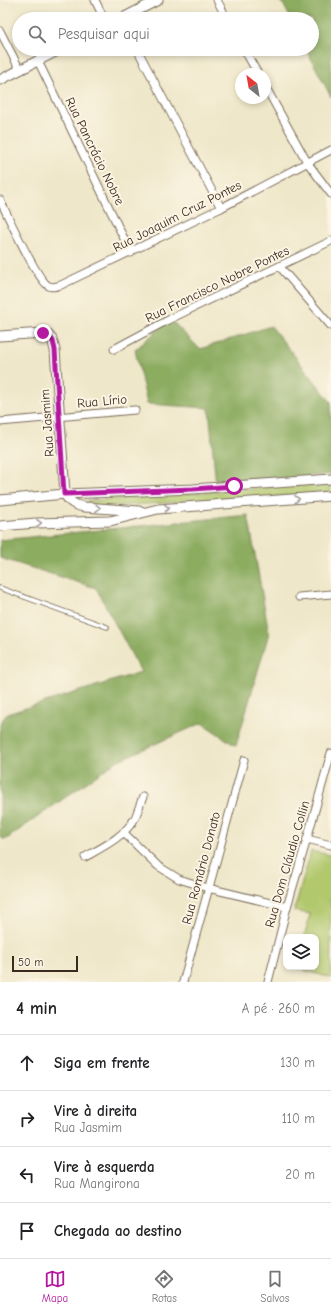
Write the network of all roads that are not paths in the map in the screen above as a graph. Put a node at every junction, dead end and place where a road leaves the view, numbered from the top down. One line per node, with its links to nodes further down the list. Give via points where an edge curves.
1 (94, 0): 4 (street)
2 (157, 0): 5 (street)
3 (217, 0): 6 (street)
4 (100, 12)
5 (134, 12)
6 (224, 12)
7 (0, 31): 8 (street)
8 (12, 54)
9 (13, 56): 15 (street)
10 (48, 56): 13 (street)
11 (141, 56): 22 (street)
12 (248, 56): 14 (street)
13 (38, 61): 15 (street); 24 (street, Rua Pancrácio Nobre)
14 (255, 68)
15 (20, 70): 16 (street)
16 (0, 80)
17 (271, 97): 19 (street)
18 (331, 150): 19 (street, Rua Joaquim Cruz Pontes)
19 (307, 162): 20 (street); 22 (street, Rua Joaquim Cruz Pontes)
20 (331, 194)
21 (0, 200): 24 (street, Rua Joaquim Cruz Pontes, via 36,271 48,286 61,285)
22 (221, 208): 24 (street, Rua Joaquim Cruz Pontes)
23 (331, 241): 25 (street, Rua Francisco Nobre Pontes)
24 (130, 252)
25 (280, 267): 26 (street); 28 (street, Rua Francisco Nobre Pontes, via 170,319)
26 (331, 326)
27 (0, 336): 30 (street, Rua Jasmim, via 37,333 47,334 53,341)
28 (114, 349)
29 (135, 410): 30 (street, Rua Lírio)
30 (59, 416): 31 (street, Rua Lírio); 33 (street, Rua Jasmim)
31 (0, 422)
32 (331, 478): 33 (street, via 193,489)
33 (64, 494): 35 (street); 36 (street, one-way to 36, via 68,501 79,506)
34 (331, 496): 36 (street, one-way to 34)
35 (0, 500)
36 (144, 512): 37 (street, one-way to 36, via 110,521)
37 (0, 526)
38 (0, 588): 41 (lane)
39 (331, 594): 40 (street)
40 (299, 596)
41 (107, 627)
42 (331, 753): 46 (street, Rua Dom Cláudio Collin)
43 (244, 760): 49 (street, Rua Romário Donato)
44 (143, 797): 45 (street)
45 (124, 833): 48 (street); 49 (street, via 158,866 179,878)
46 (308, 839): 47 (street); 50 (street, Rua Dom Cláudio Collin)
47 (331, 845)
48 (85, 857)
49 (208, 888): 50 (street); 51 (street, Rua Romário Donato)
50 (286, 907): 52 (street, Rua Dom Cláudio Collin)
51 (182, 982)
52 (268, 982)

